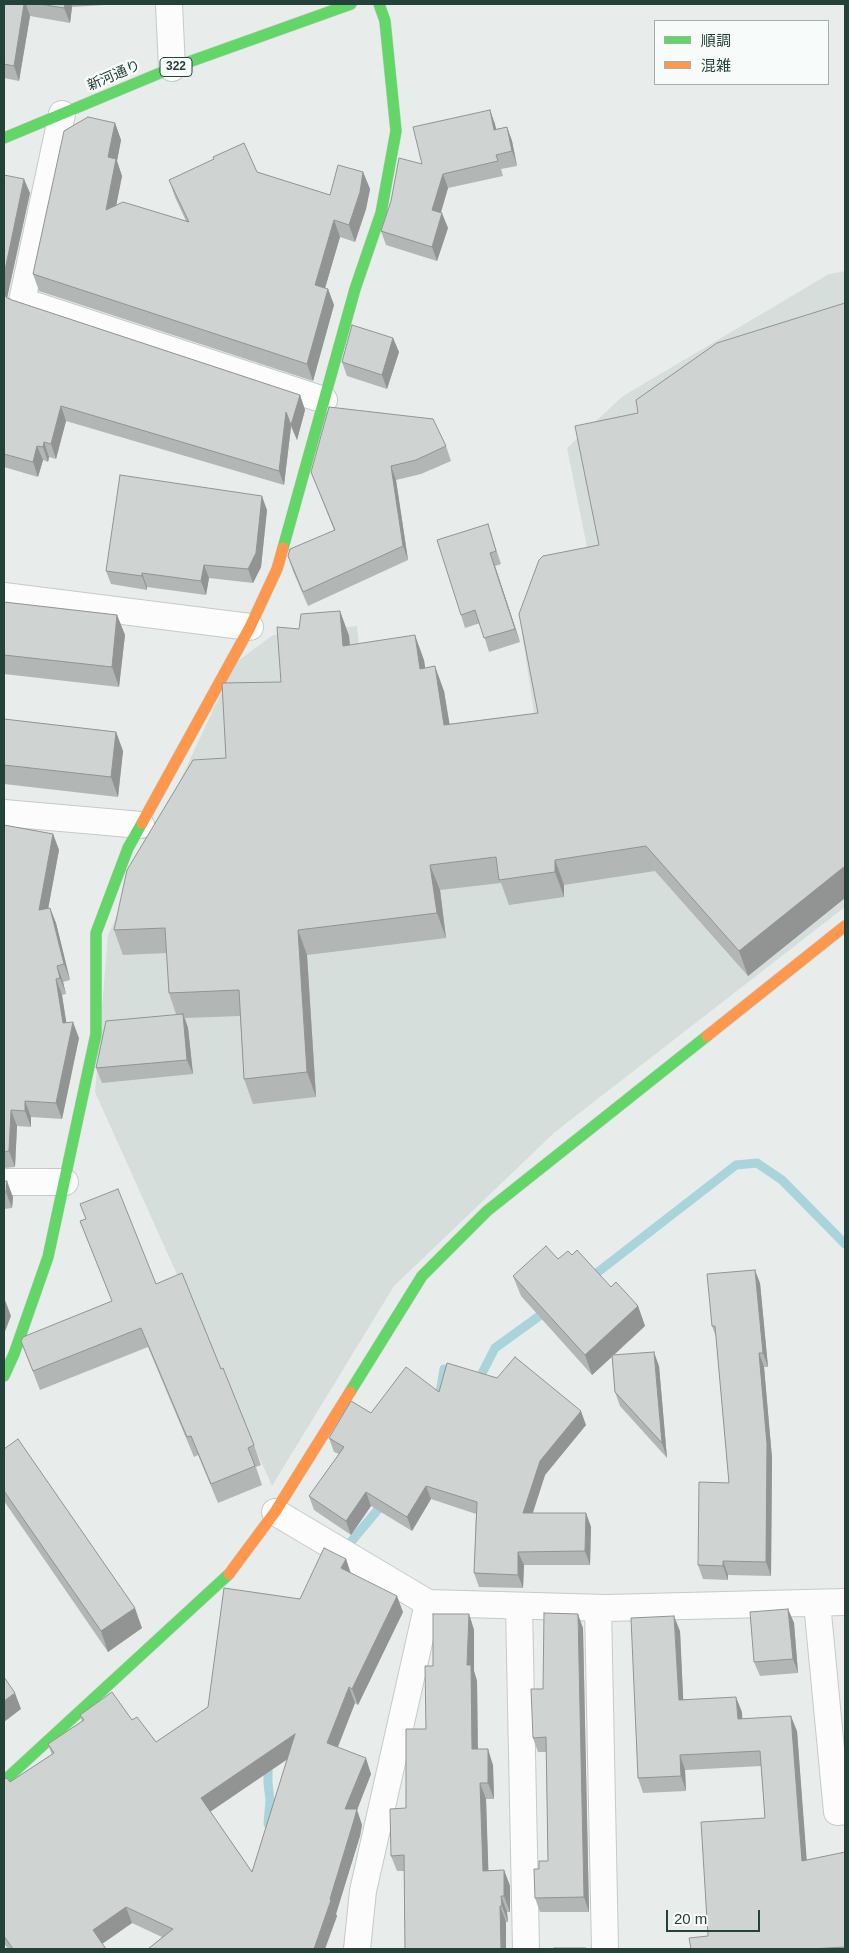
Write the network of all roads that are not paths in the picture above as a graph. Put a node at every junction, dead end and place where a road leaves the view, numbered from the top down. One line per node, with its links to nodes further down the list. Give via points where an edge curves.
1 (169, 4): 4 (street)
2 (351, 4): 4 (main road, 新河通り / 322)
3 (379, 4): 7 (main road, via 385,21 396,131 381,214 355,289)
4 (172, 68): 5 (main road, 新河通り / 322)
5 (62, 114): 6 (main road, 新河通り / 322); 7 (street, via 22,301)
6 (4, 138)
7 (324, 400): 9 (main road, via 277,569)
8 (4, 596): 9 (street)
9 (250, 627): 11 (main road)
10 (4, 813): 11 (street)
11 (141, 825): 14 (main road, via 128,848 96,933 96,1034)
12 (845, 926): 16 (main road, via 487,1211 422,1276)
13 (4, 1182): 14 (street)
14 (65, 1182): 15 (main road, via 48,1257)
15 (4, 1376)
16 (275, 1512): 18 (street); 22 (main road, via 225,1579)
17 (845, 1602): 19 (street)
18 (428, 1603): 20 (street); 24 (street, via 363,1891)
19 (817, 1603): 21 (street); 23 (street, via 837,1812)
20 (519, 1606): 21 (street); 25 (street)
21 (598, 1608): 26 (street)
22 (4, 1781)
23 (845, 1811)
24 (357, 1949)
25 (526, 1949)
26 (605, 1949)

